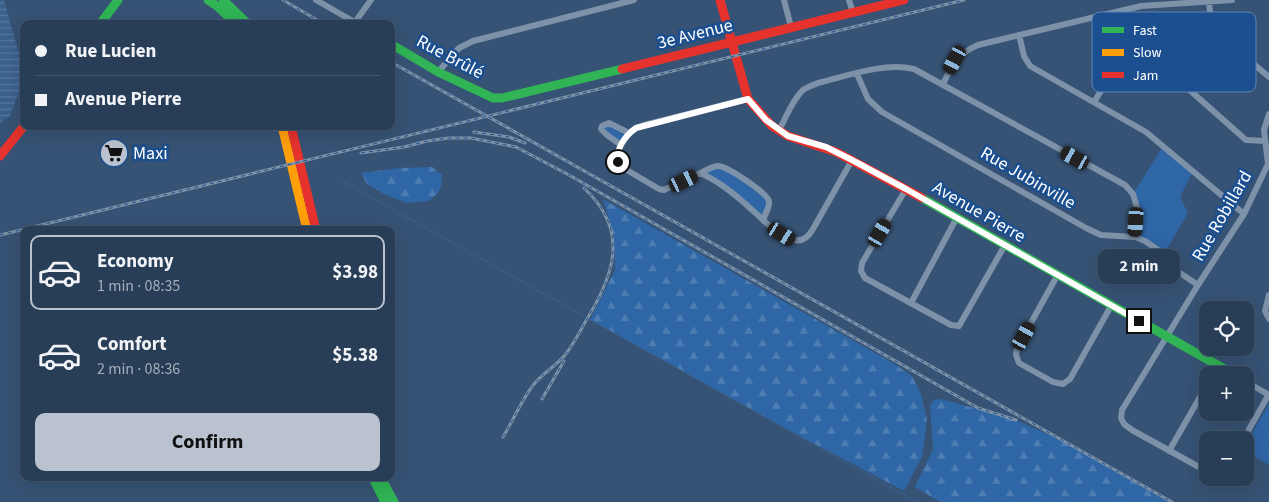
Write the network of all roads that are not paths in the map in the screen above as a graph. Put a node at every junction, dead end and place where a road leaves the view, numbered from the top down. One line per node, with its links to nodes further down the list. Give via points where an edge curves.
1 (118, 0): 17 (street)
2 (208, 0): 18 (street)
3 (222, 0): 19 (street)
4 (316, 0): 20 (street)
5 (371, 0): 21 (street)
6 (634, 0): 27 (street, via 473,41 460,48)
7 (720, 0): 24 (street, Avenue Pierre)
8 (784, 0): 22 (street)
9 (850, 0): 15 (street)
10 (904, 0): 15 (street, 3e Avenue)
11 (1232, 0): 12 (street)
12 (1209, 2): 13 (street, via 1141,6); 14 (street)
13 (1115, 12)
14 (1210, 12)
15 (853, 13): 22 (street, 3e Avenue)
16 (1092, 17): 23 (street)
17 (103, 20)
18 (232, 20)
19 (244, 20)
20 (351, 20)
21 (358, 20)
22 (791, 27): 24 (street, 3e Avenue)
23 (1019, 34): 30 (street, via 964,50); 35 (street, via 1030,66)
24 (731, 42): 33 (street, 3e Avenue); 34 (street, Avenue Pierre)
25 (395, 46): 27 (street, Rue Brûlé)
26 (1256, 66): 29 (street)
27 (438, 72): 33 (street, Rue Brûlé)
28 (857, 74): 30 (street, via 901,66); 40 (street, via 818,83 804,90); 53 (street, Rue Jubinville, via 863,92 882,112 1086,228 1101,235)
29 (1269, 77)
30 (942, 84): 53 (street, via 1125,185 1133,194 1137,208)
31 (1100, 92): 35 (street)
32 (1192, 92): 42 (street, via 1246,140)
33 (493, 98)
34 (748, 99): 40 (street, Avenue Pierre); 41 (street, via 644,125)
35 (1094, 102): 48 (street, via 1146,132)
36 (1269, 114): 42 (street, Rue Robillard, via 1264,130)
37 (21, 130): 44 (street)
38 (283, 130): 51 (street)
39 (292, 130): 52 (street)
40 (779, 130): 45 (street, Avenue Pierre)
41 (628, 133): 43 (street); 43 (street, via 609,123 602,126 603,132)
42 (1265, 141): 48 (street, Rue Robillard, via 1268,164)
43 (621, 145): 46 (street, via 617,154 620,166 659,189 668,189)
44 (0, 156)
45 (852, 160): 47 (street, Avenue Pierre); 50 (street, via 808,237 802,241 791,240)
46 (700, 173): 50 (street, via 730,191); 50 (street, via 722,166 763,192 769,201)
47 (906, 189): 49 (street, Avenue Pierre); 58 (street, via 862,263 861,271 865,278)
48 (1244, 214): 56 (street, Rue Robillard)
49 (956, 219): 54 (street, Avenue Pierre); 58 (street)
50 (763, 220)
51 (306, 226)
52 (315, 226)
53 (1135, 237): 56 (street, Rue Jubinville, via 1153,245 1174,269)
54 (1005, 246): 55 (street, Avenue Pierre); 58 (street, via 958,326)
55 (1057, 276): 59 (street, Avenue Pierre); 59 (street, via 1016,355 1019,363 1053,382 1063,384 1070,379)
56 (1198, 285): 61 (street, Rue Robillard)
57 (1269, 295): 60 (street, via 1265,311)
58 (911, 303)
59 (1111, 306): 61 (street, Avenue Pierre)
60 (1269, 319)
61 (1166, 337): 62 (street, Avenue Pierre); 67 (street, Rue Robillard, via 1122,410 1121,418 1132,430)
62 (1218, 365)
63 (1254, 386): 64 (street)
64 (1269, 395): 66 (street)
65 (1199, 399): 67 (street)
66 (1248, 431)
67 (1169, 451): 68 (street, Rue Robillard)
68 (1199, 467)
69 (374, 481): 71 (street)
70 (383, 481): 72 (street)
71 (385, 502)
72 (394, 502)

